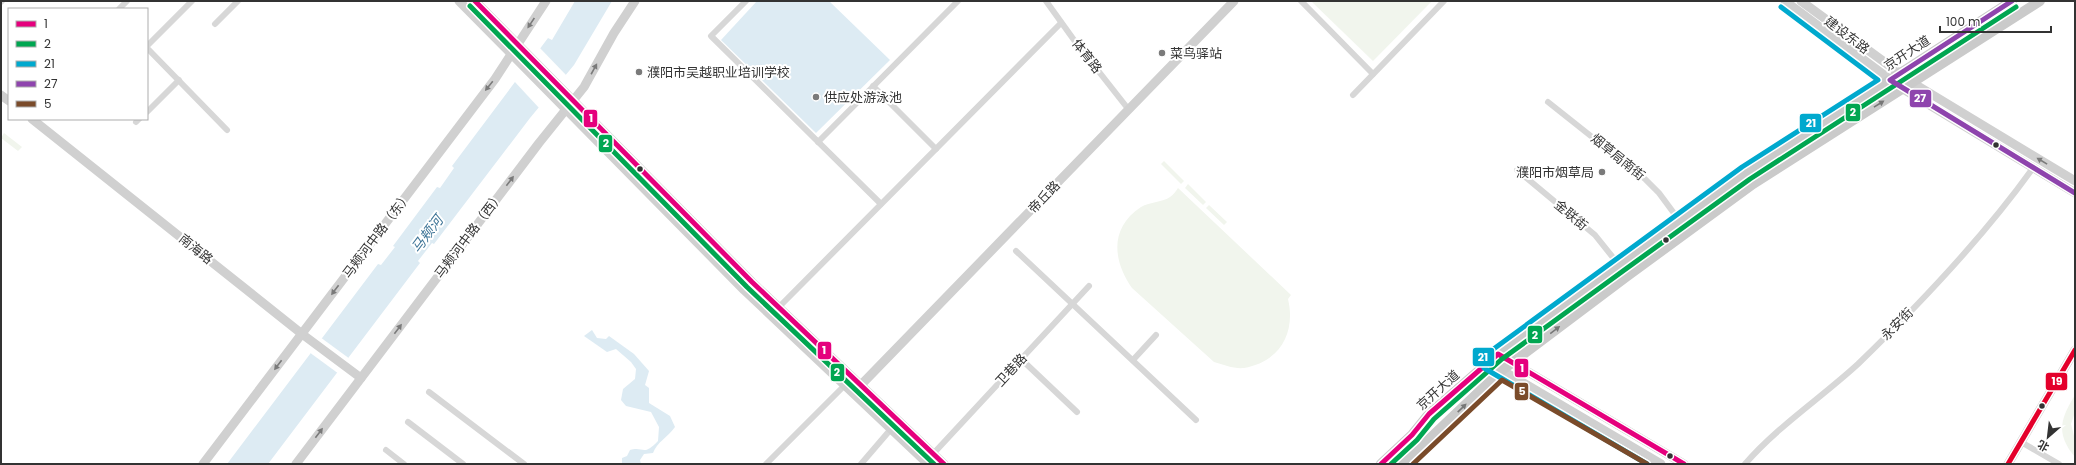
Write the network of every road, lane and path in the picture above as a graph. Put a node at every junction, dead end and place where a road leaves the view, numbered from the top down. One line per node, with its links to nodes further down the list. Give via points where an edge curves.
1 (192, 1): 20 (street)
2 (238, 1): 18 (street)
3 (459, 1): 22 (street)
4 (475, 1): 19 (street)
5 (546, 1): 19 (street, 马颊河中路（东）, one-way to 19)
6 (635, 1): 31 (street, 马颊河中路（西）, one-way to 6, via 584,87)
7 (746, 1): 38 (street, via 711,36)
8 (958, 1): 28 (street)
9 (1046, 1): 17 (street, 体育路)
10 (1234, 1): 34 (street, 帝丘路)
11 (1301, 1): 23 (street)
12 (1444, 1): 23 (street)
13 (1785, 1): 26 (street, 建设东路)
14 (1801, 1): 24 (street, 建设东路)
15 (2012, 1): 24 (main road, 京开大道)
16 (2040, 1): 27 (main road)
17 (1061, 23): 34 (street, 体育路); 39 (street)
18 (215, 24)
19 (517, 44): 22 (street, 马颊河中路（东）); 31 (street)
20 (148, 46)
21 (148, 48): 25 (street)
22 (510, 54): 33 (street); 51 (street, 马颊河中路（东）, one-way to 51, via 495,79)
23 (1373, 74): 30 (street)
24 (1900, 74): 26 (main road, 京开大道); 27 (street, 建设东路)
25 (179, 80): 35 (street); 37 (street)
26 (1890, 80): 29 (street, 建设东路); 45 (main road, 京开大道, via 1746,173)
27 (1913, 83): 29 (main road); 42 (street, 建设东路, one-way to 27)
28 (873, 86): 38 (street); 39 (street)
29 (1903, 89): 40 (street, 建设东路); 58 (main road, one-way to 29, via 1753,184)
30 (1352, 95)
31 (570, 99): 33 (street, 马颊河中路（西）); 50 (street)
32 (1548, 102): 45 (street, 烟草局南街, via 1645,179)
33 (563, 108): 60 (street, 马颊河中路（西）, one-way to 33); 61 (street, via 739,284)
34 (1129, 110): 62 (street, 帝丘路)
35 (148, 111)
36 (33, 120): 51 (street, 南海路)
37 (227, 130)
38 (818, 142): 44 (street)
39 (936, 149): 44 (street)
40 (2033, 168): 43 (street, 建设东路); 85 (street, 永安街, via 1948,274 1857,365 1764,444)
41 (1517, 170): 47 (street, 金联街, via 1595,235)
42 (2075, 181)
43 (2075, 193)
44 (881, 204): 50 (street)
45 (1679, 220): 47 (main road, 京开大道)
46 (1016, 251): 49 (street)
47 (1619, 264): 54 (main road, 京开大道)
48 (1089, 286): 49 (street, 卫巷路)
49 (1073, 303): 55 (street, 卫巷路); 56 (street)
50 (779, 307): 62 (street)
51 (302, 334): 60 (street, 南海路); 72 (street, 马颊河中路（东）, one-way to 72)
52 (1156, 335): 56 (street)
53 (2075, 350): 69 (street)
54 (1498, 354): 57 (main road, 京开大道); 58 (street)
55 (1021, 359): 65 (street); 71 (street, 卫巷路)
56 (1133, 360): 66 (street)
57 (1488, 362): 59 (street); 81 (main road, 京开大道, via 1429,414 1412,435)
58 (1511, 363): 59 (main road); 84 (street)
59 (1501, 371): 82 (main road, one-way to 59); 83 (street)
60 (361, 378): 73 (street, 马颊河中路（西）, one-way to 60)
61 (845, 385): 64 (street); 77 (street)
62 (861, 385): 64 (street, 帝丘路); 71 (street)
63 (429, 392): 76 (street)
64 (853, 393): 68 (street)
65 (1078, 412)
66 (1196, 420)
67 (408, 422): 75 (street)
68 (891, 429): 78 (street); 79 (street)
69 (2021, 442): 86 (street); 87 (street)
70 (386, 450): 74 (street)
71 (933, 454): 80 (street)
72 (203, 464)
73 (296, 464)
74 (404, 464)
75 (463, 464)
76 (524, 464)
77 (766, 464)
78 (861, 464)
79 (928, 464)
80 (944, 464)
81 (1381, 464)
82 (1403, 464)
83 (1660, 464)
84 (1684, 464)
85 (1745, 464)
86 (2008, 464)
87 (2059, 464)

